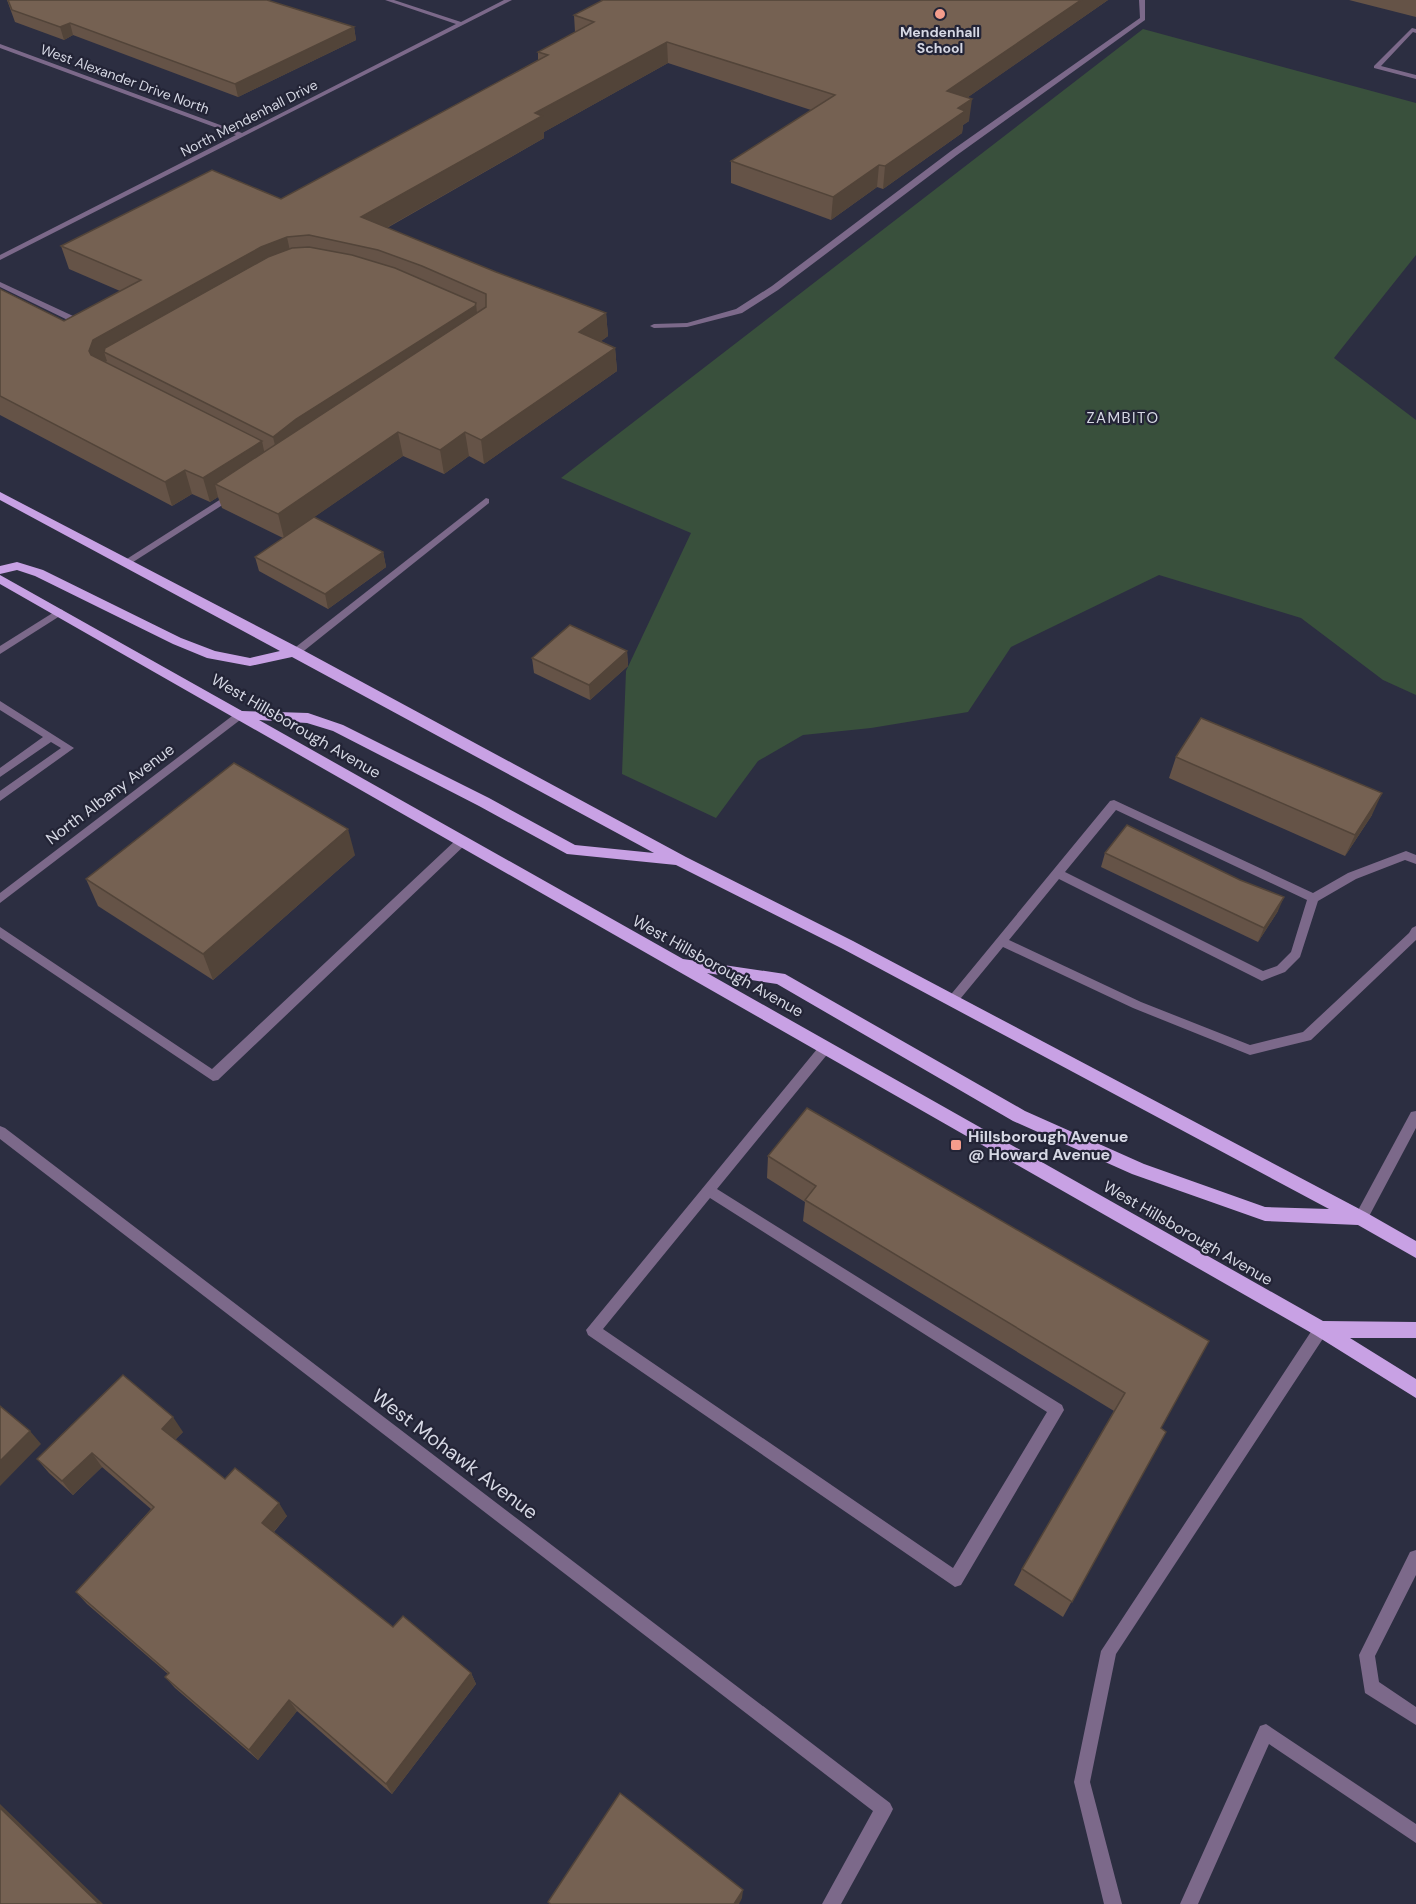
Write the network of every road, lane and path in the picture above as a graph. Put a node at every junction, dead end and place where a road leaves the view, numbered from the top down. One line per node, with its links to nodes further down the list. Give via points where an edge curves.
1 (388, 0): 4 (street)
2 (509, 0): 4 (street, North Mendenhall Drive)
3 (1142, 0): 12 (street, via 1143,19 954,153 775,288 739,311 713,320)
4 (462, 24): 8 (street, North Mendenhall Drive)
5 (1416, 31): 7 (street, via 1412,30 1376,67)
6 (0, 46): 8 (street, West Alexander Drive North)
7 (1416, 77)
8 (242, 135): 9 (street, North Mendenhall Drive)
9 (0, 258)
10 (0, 284): 11 (street)
11 (87, 326)
12 (654, 326)
13 (242, 489): 16 (street)
14 (0, 495): 16 (main road)
15 (486, 501): 21 (street)
16 (127, 562): 21 (main road)
17 (0, 570): 21 (main road, via 17,566 39,573 212,655 250,662)
18 (0, 579): 19 (main road, West Hillsborough Avenue)
19 (59, 612): 20 (street); 23 (main road, West Hillsborough Avenue)
20 (0, 651)
21 (296, 652): 29 (main road)
22 (0, 705): 24 (street)
23 (240, 714): 27 (main road, West Hillsborough Avenue); 29 (main road, via 308,718 338,728 572,850); 31 (street, North Albany Avenue)
24 (51, 737): 25 (street); 26 (street, via 69,748)
25 (0, 773)
26 (0, 797)
27 (462, 841): 34 (street, via 213,1076); 36 (main road, West Hillsborough Avenue)
28 (1416, 860): 32 (street, via 1406,855 1352,876)
29 (681, 861): 37 (main road)
30 (1058, 873): 32 (street, via 1114,804); 32 (street, via 1262,976 1281,969 1296,954); 35 (street)
31 (1, 896)
32 (1313, 898)
33 (1416, 931): 35 (street, via 1307,1036 1250,1050 1137,1005)
34 (0, 932)
35 (1001, 941): 37 (street)
36 (678, 962): 38 (main road, West Hillsborough Avenue); 42 (main road, via 780,978 1018,1116 1138,1169 1265,1214)
37 (952, 1001): 42 (main road)
38 (826, 1047): 41 (street); 44 (main road, West Hillsborough Avenue)
39 (1416, 1116): 42 (street)
40 (0, 1132): 50 (street, West Mohawk Avenue, via 884,1809)
41 (708, 1190): 41 (street, via 593,1330 955,1579 1057,1410)
42 (1361, 1218): 43 (main road)
43 (1416, 1250)
44 (1321, 1329): 45 (main road); 46 (main road, West Hillsborough Avenue); 51 (street, via 1109,1651 1082,1782)
45 (1416, 1330)
46 (1416, 1389)
47 (1416, 1558): 48 (street, via 1367,1655 1371,1687)
48 (1416, 1718)
49 (1416, 1834): 52 (street, via 1266,1732)
50 (831, 1904)
51 (1113, 1904)
52 (1189, 1904)

